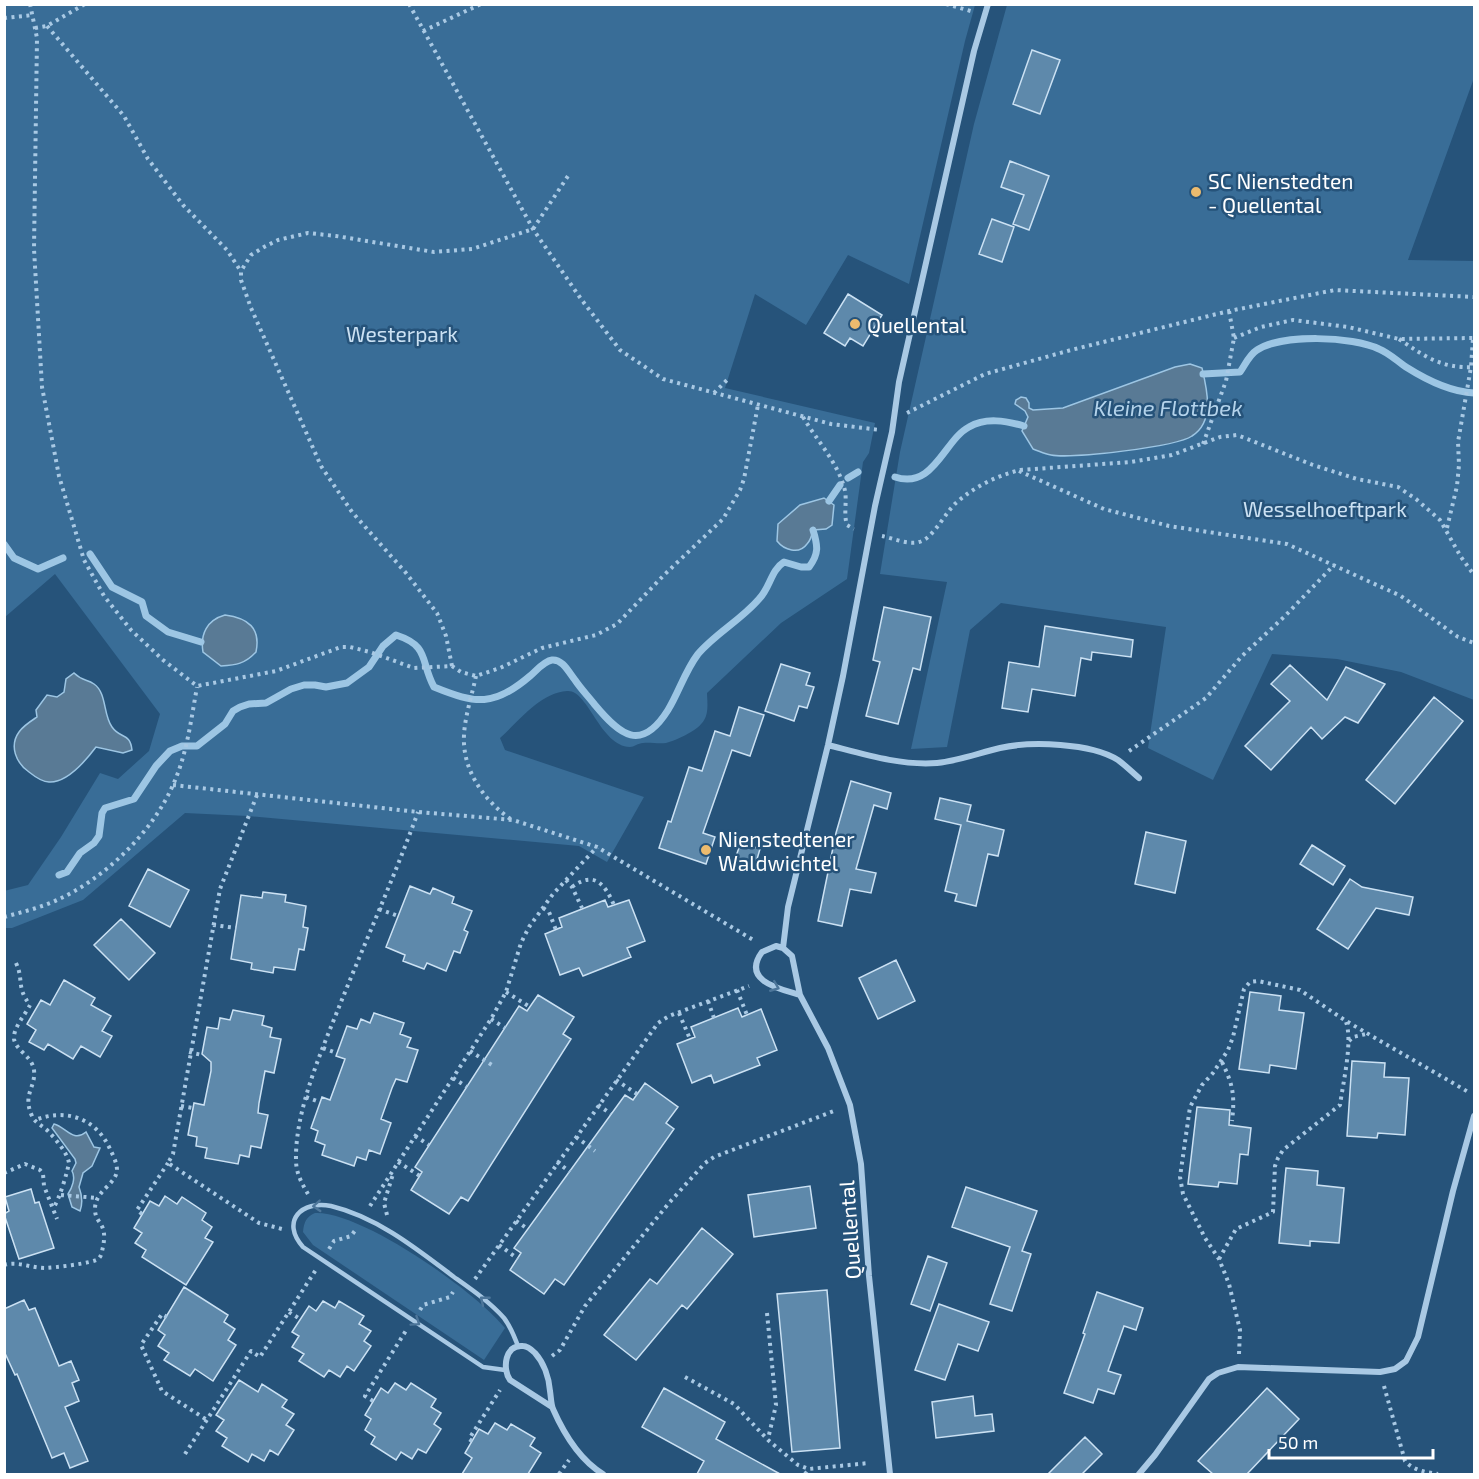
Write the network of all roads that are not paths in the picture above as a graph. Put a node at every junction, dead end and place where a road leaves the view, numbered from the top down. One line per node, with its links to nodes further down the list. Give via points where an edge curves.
1 (988, 4): 2 (street, via 899,382)
2 (828, 745): 3 (street, via 925,764 1003,747 1074,747 1117,759); 4 (street, via 788,906)
3 (1139, 778)
4 (783, 948): 5 (street, Quellental, via 792,956); 5 (street, one-way to 5, via 776,946 762,952 757,974 771,987)
5 (800, 995): 11 (street, Quellental, via 840,1076 856,1132)
6 (1474, 1116): 12 (street, via 1418,1337 1406,1361 1395,1369 1380,1372 1238,1367 1218,1372 1200,1390)
7 (518, 1346): 8 (street, via 508,1355); 8 (lane, one-way to 8, via 504,1318 469,1287 399,1237 363,1217 329,1206 314,1205 296,1216 294,1232 303,1247 483,1367); 9 (street, via 527,1347 538,1356 548,1376)
8 (505, 1370): 9 (street, via 510,1380)
9 (552, 1407): 10 (street, via 582,1458)
10 (603, 1474)
11 (890, 1474)
12 (1139, 1474)

